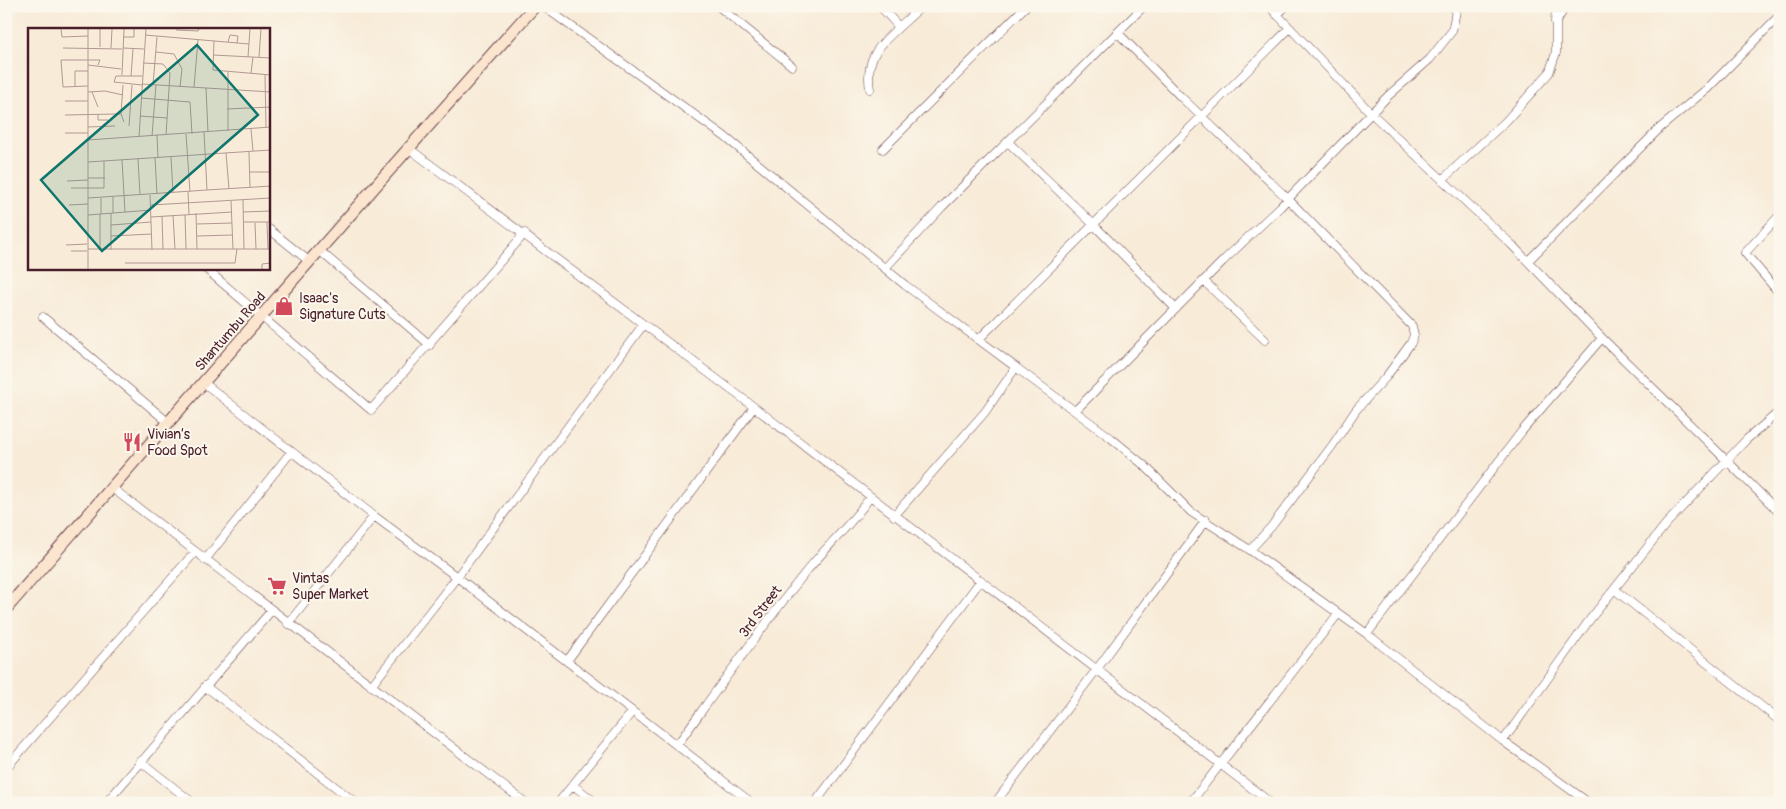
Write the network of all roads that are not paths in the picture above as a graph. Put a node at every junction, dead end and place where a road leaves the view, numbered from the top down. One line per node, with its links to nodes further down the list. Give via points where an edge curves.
1 (535, 6): 24 (street, Shantumbu Road)
2 (544, 6): 35 (street, via 724,136)
3 (718, 6): 19 (street)
4 (880, 6): 15 (street)
5 (922, 6): 15 (street)
6 (1026, 6): 25 (street)
7 (1144, 6): 18 (street)
8 (1269, 6): 13 (street)
9 (1286, 6): 13 (street)
10 (1457, 6): 21 (street, via 1455,22 1443,44)
11 (1556, 6): 16 (street)
12 (1566, 6): 16 (street)
13 (1277, 15): 17 (street)
14 (1780, 15): 33 (street, via 1708,88 1660,128)
15 (899, 26): 20 (street, via 869,62)
16 (1555, 27): 26 (street, via 1556,53 1549,73 1506,122)
17 (1290, 28): 21 (street); 22 (street)
18 (1118, 33): 22 (street); 23 (street)
19 (792, 66)
20 (870, 89)
21 (1371, 113): 26 (street); 27 (street)
22 (1200, 116): 27 (street); 29 (street)
23 (1009, 143): 29 (street); 35 (street)
24 (407, 147): 31 (street); 32 (street, Shantumbu Road)
25 (883, 149)
26 (1442, 180): 33 (street)
27 (1288, 199): 37 (street); 61 (street, via 1412,326 1414,335 1386,377 1356,410 1271,527)
28 (1780, 215): 38 (street, via 1745,253)
29 (1093, 224): 39 (street); 44 (street)
30 (270, 230): 34 (street)
31 (525, 233): 42 (street); 46 (street)
32 (320, 251): 34 (street, Shantumbu Road); 46 (street)
33 (1528, 261): 43 (street)
34 (310, 262): 41 (street, Shantumbu Road)
35 (885, 268): 44 (street)
36 (207, 270): 41 (street)
37 (1204, 281): 39 (street); 45 (street)
38 (1780, 294)
39 (1176, 309): 51 (street)
40 (43, 317): 52 (street)
41 (262, 317): 46 (street, via 371,410); 48 (street, Shantumbu Road)
42 (643, 325): 49 (street); 64 (street)
43 (1602, 338): 54 (street); 71 (street, via 1522,432)
44 (979, 339): 47 (street)
45 (1265, 340)
46 (430, 345)
47 (1016, 367): 51 (street); 59 (street, via 985,412)
48 (204, 383): 52 (street, Shantumbu Road); 53 (street)
49 (754, 407): 56 (street); 72 (street)
50 (1780, 410): 54 (street)
51 (1075, 411): 60 (street, via 1145,466 1192,512)
52 (169, 423): 55 (street, Shantumbu Road)
53 (291, 452): 58 (street); 63 (street)
54 (1726, 460): 57 (street); 66 (street, via 1666,524)
55 (112, 488): 62 (street); 67 (street, Shantumbu Road)
56 (870, 497): 59 (street); 79 (street, 3rd Street, via 759,631)
57 (1780, 513)
58 (374, 516): 64 (street); 70 (street)
59 (894, 516): 65 (street)
60 (1206, 520): 61 (street); 73 (street)
61 (1250, 550): 69 (street)
62 (195, 552): 63 (street); 82 (street)
63 (205, 560): 68 (street)
64 (457, 577): 72 (street); 75 (street)
65 (981, 580): 73 (street); 93 (street)
66 (1614, 590): 77 (street); 78 (street)
67 (6, 609)
68 (271, 611): 70 (street); 74 (street)
69 (1338, 614): 71 (street); 81 (street)
70 (288, 624): 75 (street)
71 (1367, 634): 78 (street)
72 (567, 661): 76 (street)
73 (1097, 669): 81 (street); 94 (street)
74 (205, 686): 80 (street); 88 (street)
75 (371, 686): 89 (street)
76 (632, 712): 79 (street); 83 (street)
77 (1780, 721)
78 (1503, 741): 97 (street)
79 (677, 745): 92 (street)
80 (140, 761): 86 (street); 87 (street)
81 (1220, 764): 95 (street); 96 (street)
82 (6, 768)
83 (573, 785): 90 (street); 91 (street)
84 (6, 799): 85 (street)
85 (11, 803)
86 (106, 803)
87 (193, 803)
88 (356, 803)
89 (526, 803)
90 (558, 803)
91 (596, 803)
92 (752, 803)
93 (815, 803)
94 (995, 803)
95 (1190, 803)
96 (1271, 803)
97 (1590, 803)

